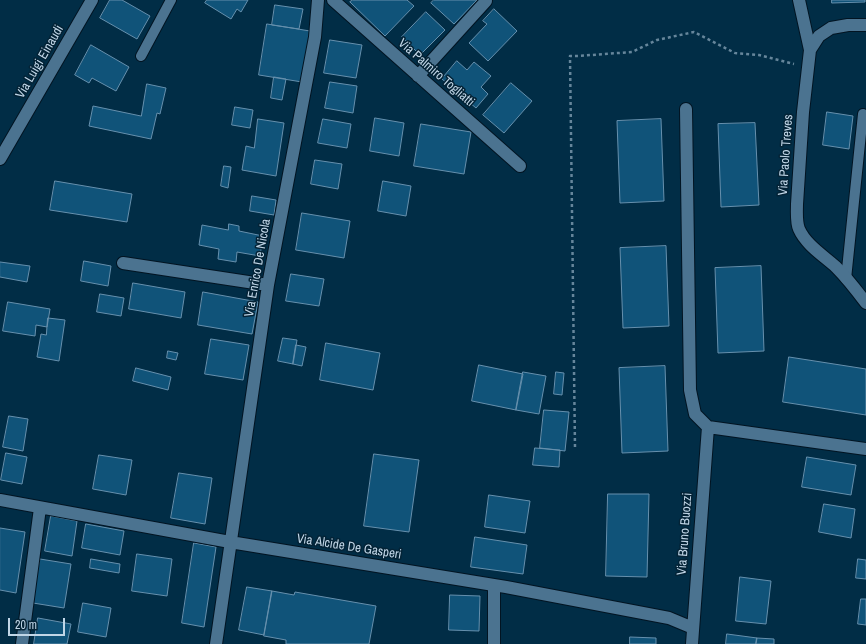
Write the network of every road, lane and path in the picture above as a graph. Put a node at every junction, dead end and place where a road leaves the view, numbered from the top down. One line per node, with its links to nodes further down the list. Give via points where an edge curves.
1 (92, 0): 14 (street, Via Luigi Einaudi)
2 (171, 0): 9 (lane)
3 (318, 0): 18 (street, Via Enrico De Nicola, via 315,37)
4 (333, 0): 11 (street, Via Palmiro Togliatti)
5 (799, 0): 8 (street)
6 (486, 1): 11 (street)
7 (866, 25): 8 (street, Via Paolo Treves, via 831,28 819,36)
8 (810, 50): 10 (street, Via Paolo Treves)
9 (141, 56)
10 (808, 67): 17 (street, Via Paolo Treves, via 797,219 803,236); 21 (path, via 735,52 694,32 657,40 632,52 570,56)
11 (418, 76): 15 (street, Via Palmiro Togliatti)
12 (686, 110): 20 (street, via 690,390 695,414)
13 (863, 114): 17 (lane)
14 (0, 159)
15 (520, 166)
16 (123, 263): 18 (street)
17 (846, 279): 19 (street, Via Paolo Treves)
18 (268, 286): 25 (street, Via Enrico De Nicola)
19 (866, 303)
20 (708, 427): 22 (street); 27 (street, Via Bruno Buozzi)
21 (575, 446)
22 (866, 449)
23 (0, 500): 24 (street, Via Alcide De Gasperi)
24 (40, 508): 25 (street, Via Alcide De Gasperi); 28 (street)
25 (230, 542): 26 (street, Via Alcide De Gasperi); 29 (street, Via Enrico De Nicola)
26 (494, 585): 27 (street, Via Alcide De Gasperi, via 669,618); 30 (street)
27 (692, 628): 31 (street, Via Bruno Buozzi)
28 (22, 644)
29 (216, 644)
30 (494, 644)
31 (692, 644)

